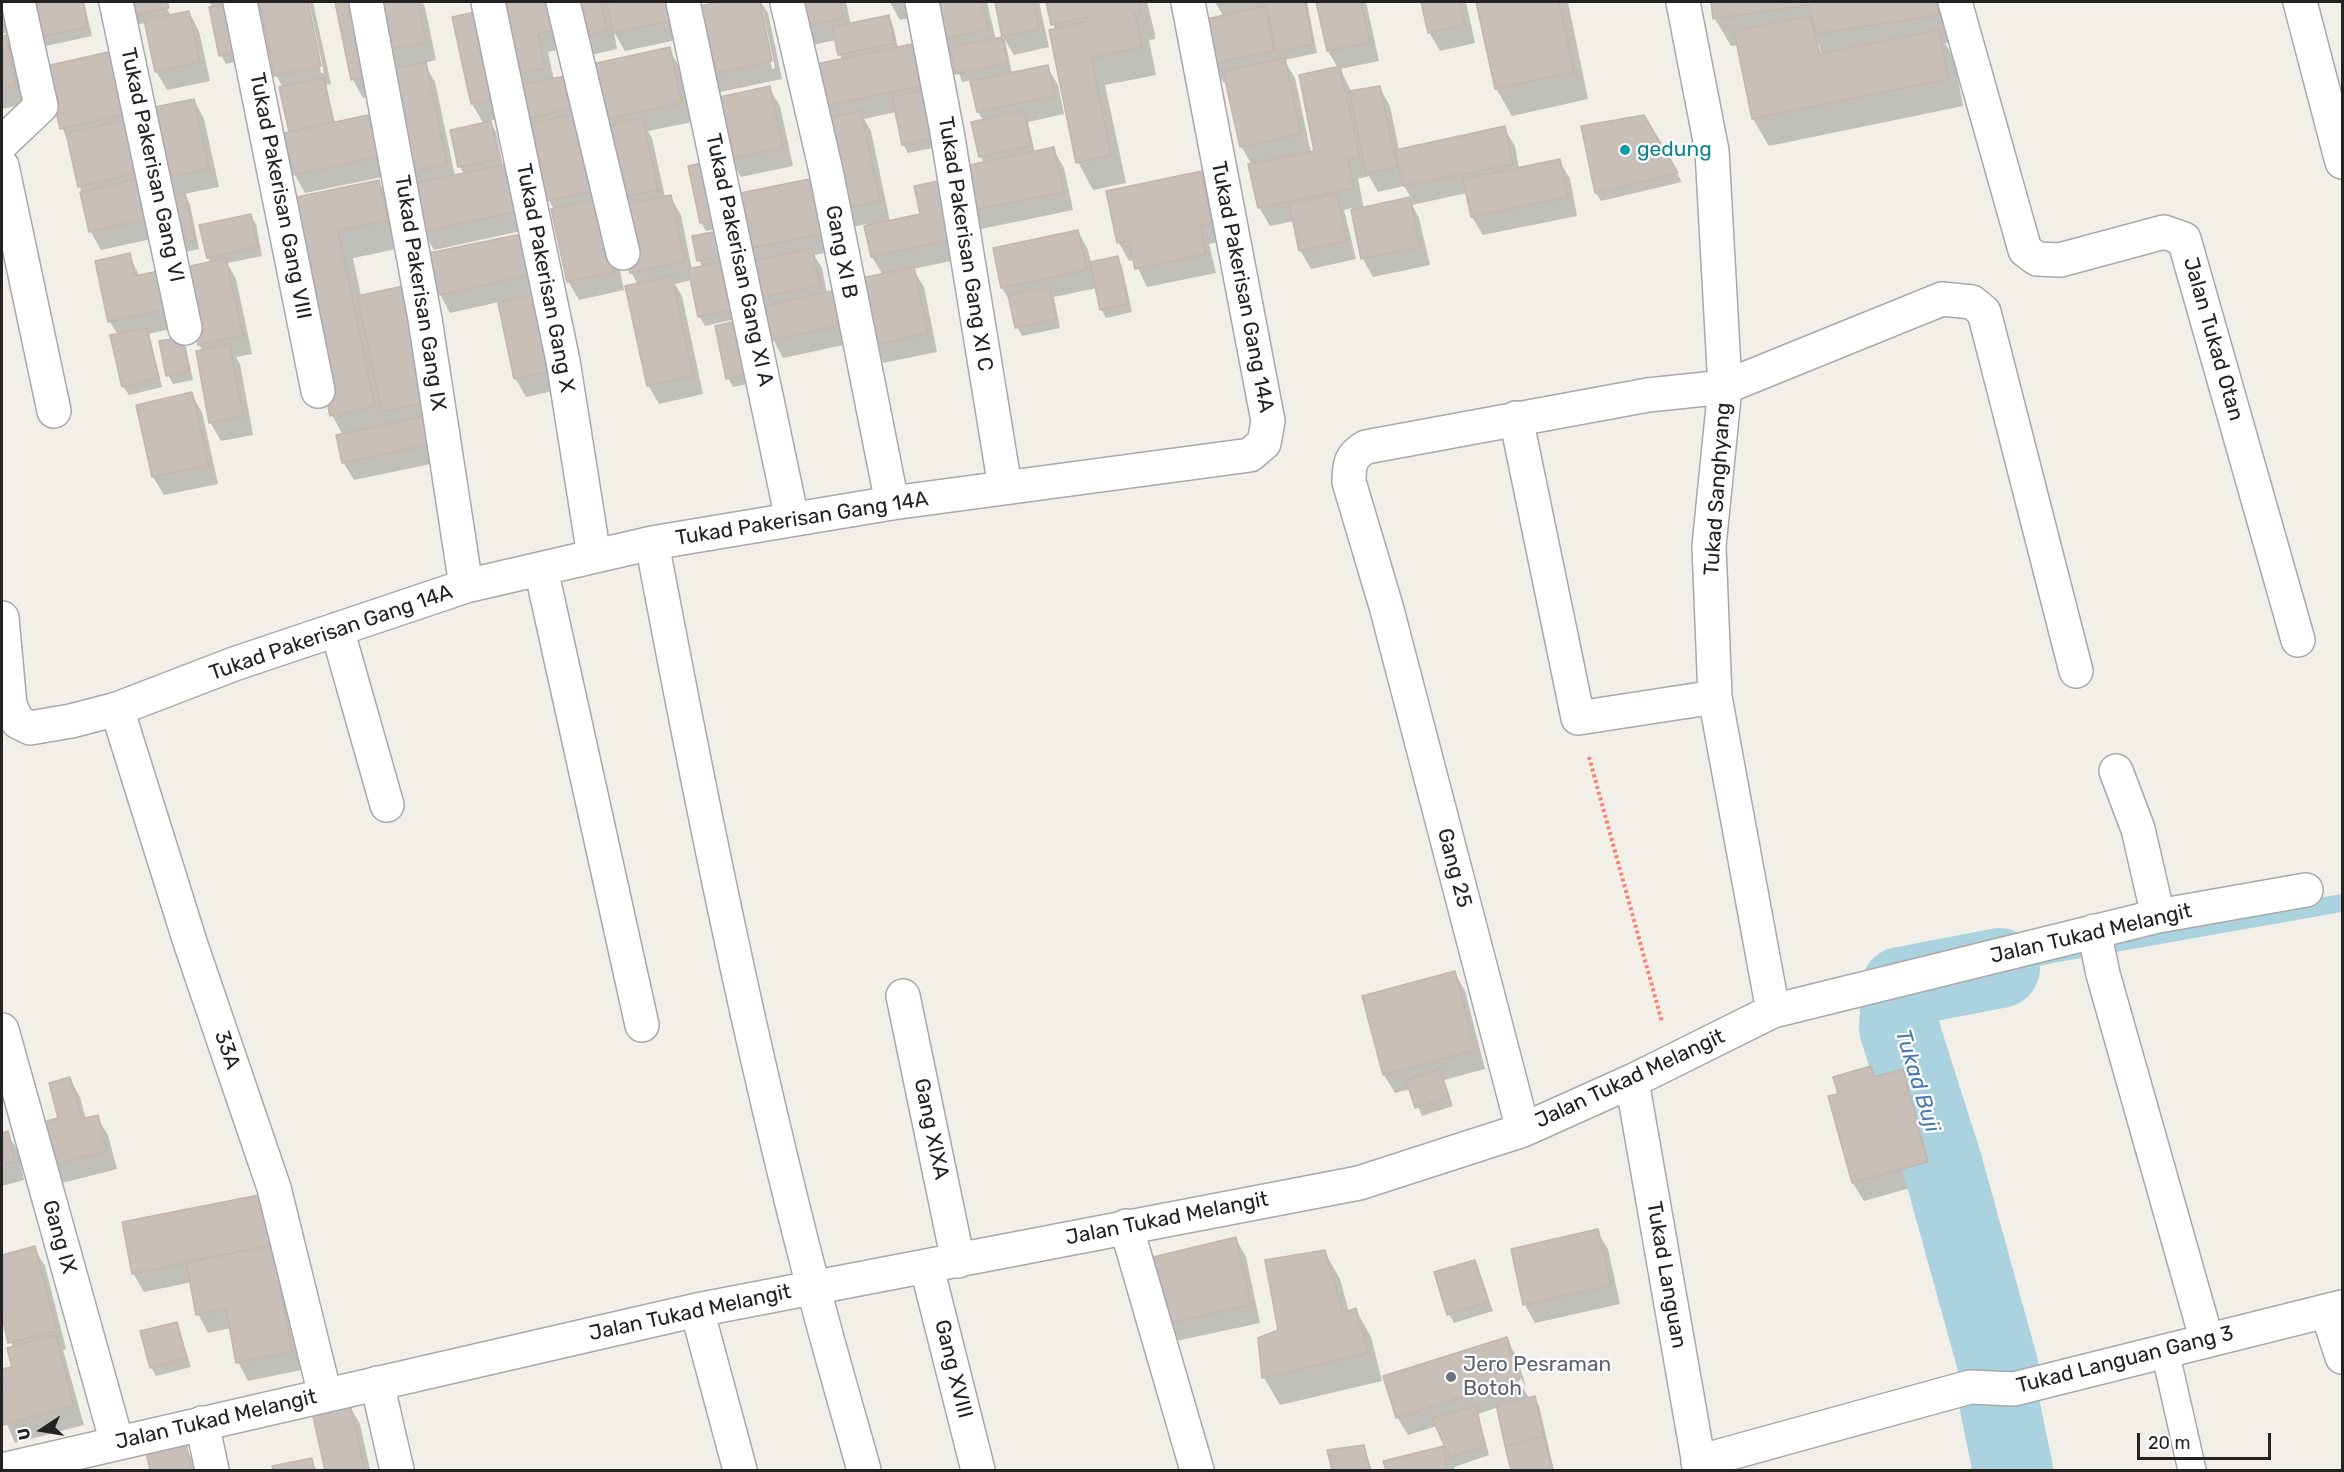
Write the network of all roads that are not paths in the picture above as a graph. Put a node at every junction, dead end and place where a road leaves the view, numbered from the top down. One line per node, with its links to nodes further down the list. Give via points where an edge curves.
1 (18, 2): 14 (street, via 41,106)
2 (116, 2): 18 (street, Tukad Pakerisan Gang VI)
3 (240, 2): 20 (street, Tukad Pakerisan Gang VIII)
4 (366, 2): 29 (street, Tukad Pakerisan Gang IX, via 425,318)
5 (488, 2): 27 (street, Tukad Pakerisan Gang X, via 563,361)
6 (563, 2): 17 (street)
7 (683, 2): 25 (street, Tukad Pakerisan Gang XI A)
8 (787, 2): 24 (street, Gang XI B, via 826,171)
9 (922, 2): 23 (street, Tukad Pakerisan Gang XI C)
10 (1188, 2): 23 (street, Tukad Pakerisan Gang 14A, via 1268,421 1264,443 1250,455)
11 (1683, 2): 19 (street, Tukad Sanghyang, via 1712,151)
12 (1955, 2): 32 (street, Jalan Tukad Otan, via 2025,250 2037,259 2060,260 2164,232 2184,239)
13 (2300, 2): 15 (street)
14 (2, 143)
15 (2343, 162)
16 (2, 166): 21 (street)
17 (623, 253)
18 (186, 328)
19 (1725, 387): 22 (street, via 1648,395); 33 (street, via 1942,299 1972,302 1983,312); 34 (street, Tukad Sanghyang, via 1709,546)
20 (318, 391)
21 (54, 411)
22 (1516, 418): 34 (street, via 1578,718); 46 (street, Gang 25, via 1366,447 1354,454 1349,482 1386,606)
23 (1005, 488): 24 (street, Tukad Pakerisan Gang 14A)
24 (892, 503): 25 (street, Tukad Pakerisan Gang 14A)
25 (792, 519): 26 (street, Tukad Pakerisan Gang 14A)
26 (652, 543): 27 (street, Tukad Pakerisan Gang 14A); 49 (street, via 729,927)
27 (594, 556): 28 (street, Tukad Pakerisan Gang 14A)
28 (541, 569): 29 (street, Tukad Pakerisan Gang 14A); 43 (street)
29 (466, 586): 31 (street, Tukad Pakerisan Gang 14A)
30 (2, 618): 35 (street, Tukad Pakerisan Gang 14A, via 10,706 18,722 30,728)
31 (337, 629): 35 (street, Tukad Pakerisan Gang 14A); 37 (street)
32 (2298, 640)
33 (2076, 671)
34 (1715, 697): 42 (street, Tukad Sanghyang)
35 (117, 709): 56 (street, 33A, via 190,942 274,1188)
36 (2116, 771): 39 (street, via 2139,829)
37 (387, 805)
38 (2306, 890): 39 (street, Jalan Tukad Melangit)
39 (2158, 916): 40 (street, Jalan Tukad Melangit)
40 (2095, 932): 42 (street, Jalan Tukad Melangit); 52 (street, via 2103,974)
41 (903, 996): 48 (street, Gang XIXA)
42 (1773, 1011): 45 (street, Jalan Tukad Melangit)
43 (642, 1025)
44 (2, 1030): 58 (street, Gang IX)
45 (1632, 1081): 46 (street, Jalan Tukad Melangit); 59 (street, Tukad Languan)
46 (1523, 1130): 47 (street, Jalan Tukad Melangit, via 1359,1183)
47 (1126, 1226): 48 (street, Jalan Tukad Melangit); 66 (street)
48 (943, 1264): 49 (street, Jalan Tukad Melangit); 65 (street, Gang XVIII)
49 (813, 1286): 51 (street, Jalan Tukad Melangit); 64 (street)
50 (2335, 1309): 52 (street, Tukad Languan Gang 3); 54 (street)
51 (698, 1310): 55 (street, Jalan Tukad Melangit); 63 (street)
52 (2207, 1341): 53 (street, Tukad Languan Gang 3)
53 (2165, 1351): 59 (street, Tukad Languan Gang 3, via 2014,1389 1970,1387); 67 (lane)
54 (2343, 1358)
55 (377, 1383): 56 (street, Jalan Tukad Melangit); 62 (street)
56 (325, 1395): 57 (street, Jalan Tukad Melangit)
57 (202, 1423): 58 (street, Jalan Tukad Melangit); 61 (street)
58 (117, 1443): 60 (street, Jalan Tukad Melangit)
59 (1699, 1466)
60 (2, 1470)
61 (212, 1470)
62 (397, 1470)
63 (740, 1470)
64 (864, 1470)
65 (978, 1470)
66 (1197, 1470)
67 (2192, 1470)

